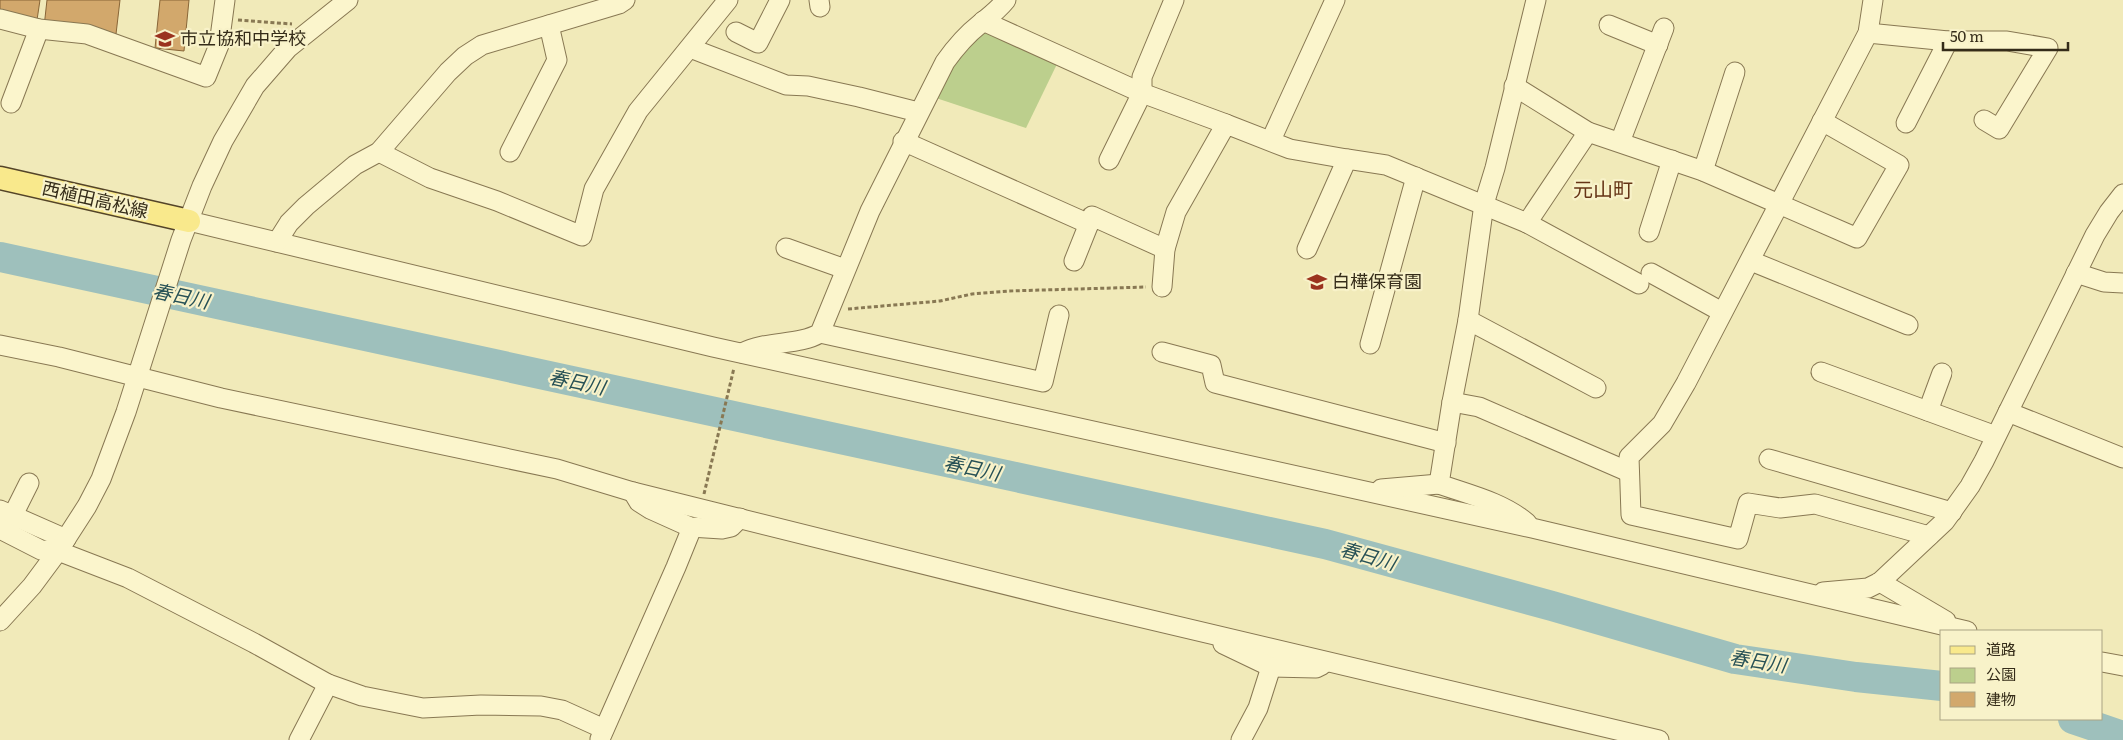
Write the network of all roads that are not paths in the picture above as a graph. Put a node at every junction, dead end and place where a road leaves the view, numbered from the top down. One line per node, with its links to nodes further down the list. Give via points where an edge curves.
1 (348, 0): 46 (street, via 288,48 255,86 212,162)
2 (625, 0): 13 (street)
3 (728, 0): 19 (street)
4 (780, 0): 16 (street, via 758,43)
5 (1006, 0): 12 (street)
6 (1174, 0): 22 (street, via 1142,77)
7 (1335, 0): 30 (street)
8 (1536, 0): 21 (street)
9 (1873, 0): 17 (street)
10 (224, 9): 15 (street, via 219,45 206,76 87,34)
11 (0, 19): 15 (street)
12 (983, 21): 22 (street); 24 (street, via 960,42 945,62)
13 (549, 25): 33 (street, via 482,45 465,56); 34 (street, via 557,60)
14 (1609, 25): 32 (street, via 1661,37)
15 (39, 29): 23 (street)
16 (736, 32)
17 (1868, 34): 18 (street); 26 (street)
18 (1948, 41): 25 (street, via 2007,41 2048,48 2000,129); 27 (street)
19 (690, 48): 24 (street, via 786,85 808,86); 33 (street, via 638,111 594,189 582,236 430,178)
20 (1735, 72): 38 (street)
21 (1514, 86): 29 (street); 43 (street)
22 (1142, 93): 28 (street); 36 (street)
23 (11, 102)
24 (918, 112): 31 (street)
25 (1984, 120)
26 (1822, 121): 42 (street); 42 (street, via 1899,165 1857,238)
27 (1906, 123)
28 (1226, 124): 30 (street); 50 (street, via 1176,212)
29 (1588, 132): 32 (street); 44 (street)
30 (1271, 140): 35 (street, via 1290,149)
31 (904, 142): 45 (street); 54 (street)
32 (1620, 142): 37 (street)
33 (378, 152): 48 (street, via 355,165 306,206 289,223)
34 (510, 152)
35 (1347, 159): 39 (street, via 1386,164); 51 (street)
36 (1109, 160)
37 (1672, 160): 38 (street); 47 (street)
38 (1703, 171): 42 (street)
39 (1416, 177): 43 (street); 63 (street)
40 (0, 178): 46 (main road, 西植田高松線)
41 (2123, 194): 55 (street, via 2109,212)
42 (1780, 203): 52 (street)
43 (1484, 204): 44 (street); 60 (street)
44 (1527, 222): 58 (street)
45 (1089, 224): 50 (street, via 1092,216); 53 (street)
46 (185, 231): 48 (street); 68 (street)
47 (1650, 232)
48 (277, 242): 66 (street)
49 (786, 248): 54 (street)
50 (1165, 249): 57 (street)
51 (1307, 249)
52 (1751, 260): 58 (street); 61 (street)
53 (1074, 261)
54 (845, 269): 62 (street)
55 (2076, 273): 56 (street, via 2104,282); 73 (street)
56 (2123, 282)
57 (1162, 287)
58 (1722, 312): 78 (street, via 1662,424 1629,457)
59 (1059, 315): 62 (street, via 1043,382)
60 (1468, 320): 70 (street); 71 (street)
61 (1908, 325)
62 (820, 332): 66 (street, via 810,339 752,348)
63 (1370, 344)
64 (0, 345): 68 (street)
65 (1162, 352): 75 (street, via 1211,365 1215,383)
66 (738, 359): 81 (street)
67 (1822, 372): 72 (street)
68 (138, 373): 82 (street, via 221,398 557,469); 90 (street, via 101,479)
69 (1942, 373): 72 (street)
70 (1596, 388)
71 (1452, 402): 75 (street); 78 (street, via 1479,407)
72 (1928, 410): 74 (street)
73 (2008, 412): 74 (street); 76 (street)
74 (1996, 436): 83 (street, via 1970,486)
75 (1446, 443): 80 (street)
76 (2123, 458)
77 (1769, 459): 83 (street)
78 (1629, 472): 89 (street, via 1631,515 1738,539 1748,503 1780,508 1815,504)
79 (29, 482): 84 (street)
80 (1440, 484): 81 (street); 87 (street, via 1498,504)
81 (1362, 490): 87 (street)
82 (633, 492): 85 (street); 86 (street, via 638,502)
83 (1952, 512): 89 (street)
84 (7, 513): 90 (street)
85 (740, 518): 86 (street, via 731,527 722,529); 96 (street)
86 (690, 527): 105 (street, via 676,567)
87 (1532, 528): 92 (street)
88 (0, 529): 90 (street, via 41,550)
89 (1929, 536): 91 (street)
90 (62, 545): 93 (street, via 32,586); 103 (street, via 254,642)
91 (1880, 582): 92 (street, via 1868,588); 95 (street)
92 (1804, 594): 94 (street)
93 (0, 621)
94 (1961, 630)
95 (1963, 630)
96 (1210, 634): 98 (street); 102 (street, via 1224,646)
97 (2123, 659): 99 (street)
98 (1330, 661): 102 (street, via 1316,668); 104 (street)
99 (2103, 661)
100 (2103, 661): 101 (street)
101 (2123, 666)
102 (1271, 667): 107 (street, via 1258,708)
103 (328, 684): 105 (street, via 362,696 423,708 541,706 562,710); 106 (street)
104 (1600, 726): 108 (street); 109 (street)
105 (602, 734)
106 (299, 740)
107 (1241, 740)
108 (1614, 740)
109 (1659, 740)

